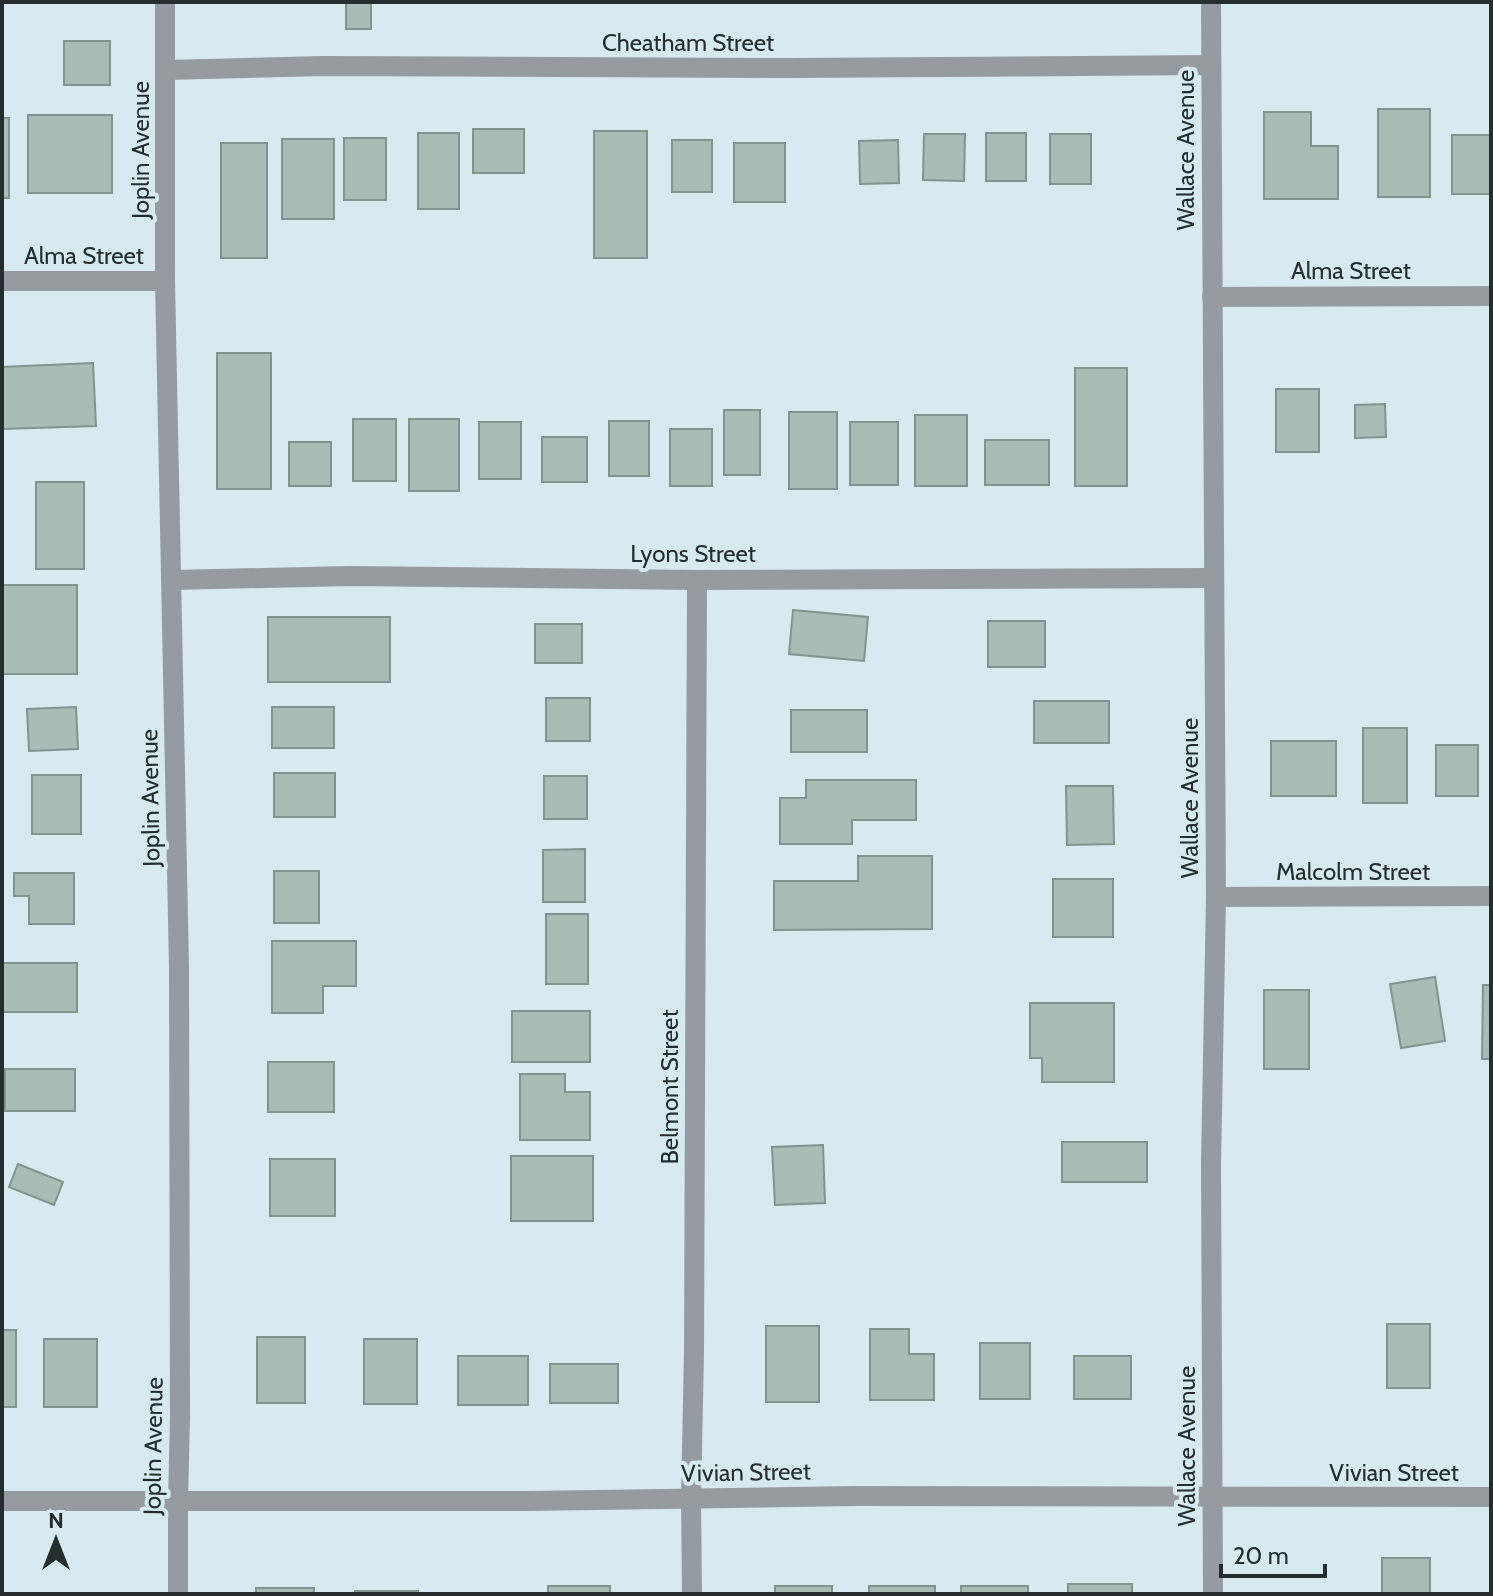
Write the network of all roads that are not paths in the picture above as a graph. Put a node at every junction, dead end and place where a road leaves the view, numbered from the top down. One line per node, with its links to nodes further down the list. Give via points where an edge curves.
1 (165, 2): 4 (street, Joplin Avenue)
2 (1211, 2): 3 (street, Wallace Avenue)
3 (1211, 65): 4 (street, Cheatham Street); 8 (street, Wallace Avenue)
4 (166, 70): 6 (street, Joplin Avenue)
5 (2, 281): 6 (street, Alma Street)
6 (165, 281): 10 (street, Joplin Avenue)
7 (1491, 296): 8 (street, Alma Street)
8 (1212, 297): 9 (street, Wallace Avenue)
9 (1213, 578): 11 (street, Lyons Street); 13 (street, Wallace Avenue)
10 (172, 580): 11 (street, Lyons Street); 18 (street, Joplin Avenue, via 179,984)
11 (697, 580): 16 (street, Belmont Street)
12 (1491, 896): 13 (street, Malcolm Street)
13 (1216, 897): 15 (street, Wallace Avenue)
14 (1491, 1497): 15 (street, Vivian Street)
15 (1212, 1498): 16 (street, Vivian Street); 21 (street, Wallace Avenue)
16 (691, 1500): 18 (street, Vivian Street); 20 (street, Belmont Street)
17 (2, 1501): 18 (street, Vivian Street)
18 (178, 1501): 19 (street, Joplin Avenue)
19 (178, 1594)
20 (692, 1594)
21 (1213, 1594)

